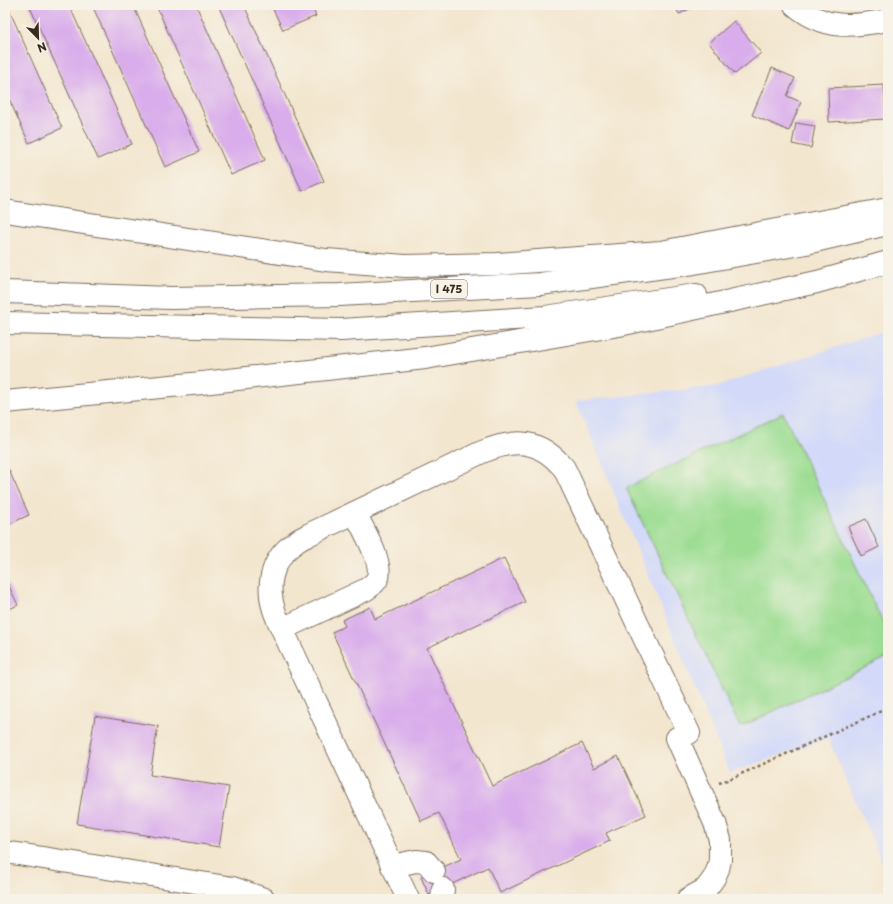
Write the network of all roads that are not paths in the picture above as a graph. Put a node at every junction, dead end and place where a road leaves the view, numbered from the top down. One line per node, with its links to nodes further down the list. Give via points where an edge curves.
1 (803, 11): 2 (main road, via 828,24 866,24)
2 (888, 20)
3 (888, 209): 4 (main road, via 661,252 497,264 405,266 326,260)
4 (5, 211)
5 (888, 223): 7 (main road, I 475, via 806,243 694,263 540,284 338,295 179,298)
6 (888, 261): 8 (main road, via 767,284 545,317 341,330); 9 (main road, via 816,282 619,325 425,358)
7 (5, 292)
8 (5, 323)
9 (5, 402)
10 (355, 512): 11 (main road, via 296,542 284,551 277,561 270,584 270,596); 11 (main road, via 378,560 377,578 365,590); 17 (main road, via 507,443 540,448 564,468 688,733 676,738 718,831 718,869 706,889)
11 (282, 630): 13 (main road)
12 (5, 852): 15 (main road, via 233,888)
13 (392, 866): 14 (main road, via 416,861 426,862); 16 (main road)
14 (440, 886)
15 (264, 899)
16 (408, 899)
17 (688, 899)

